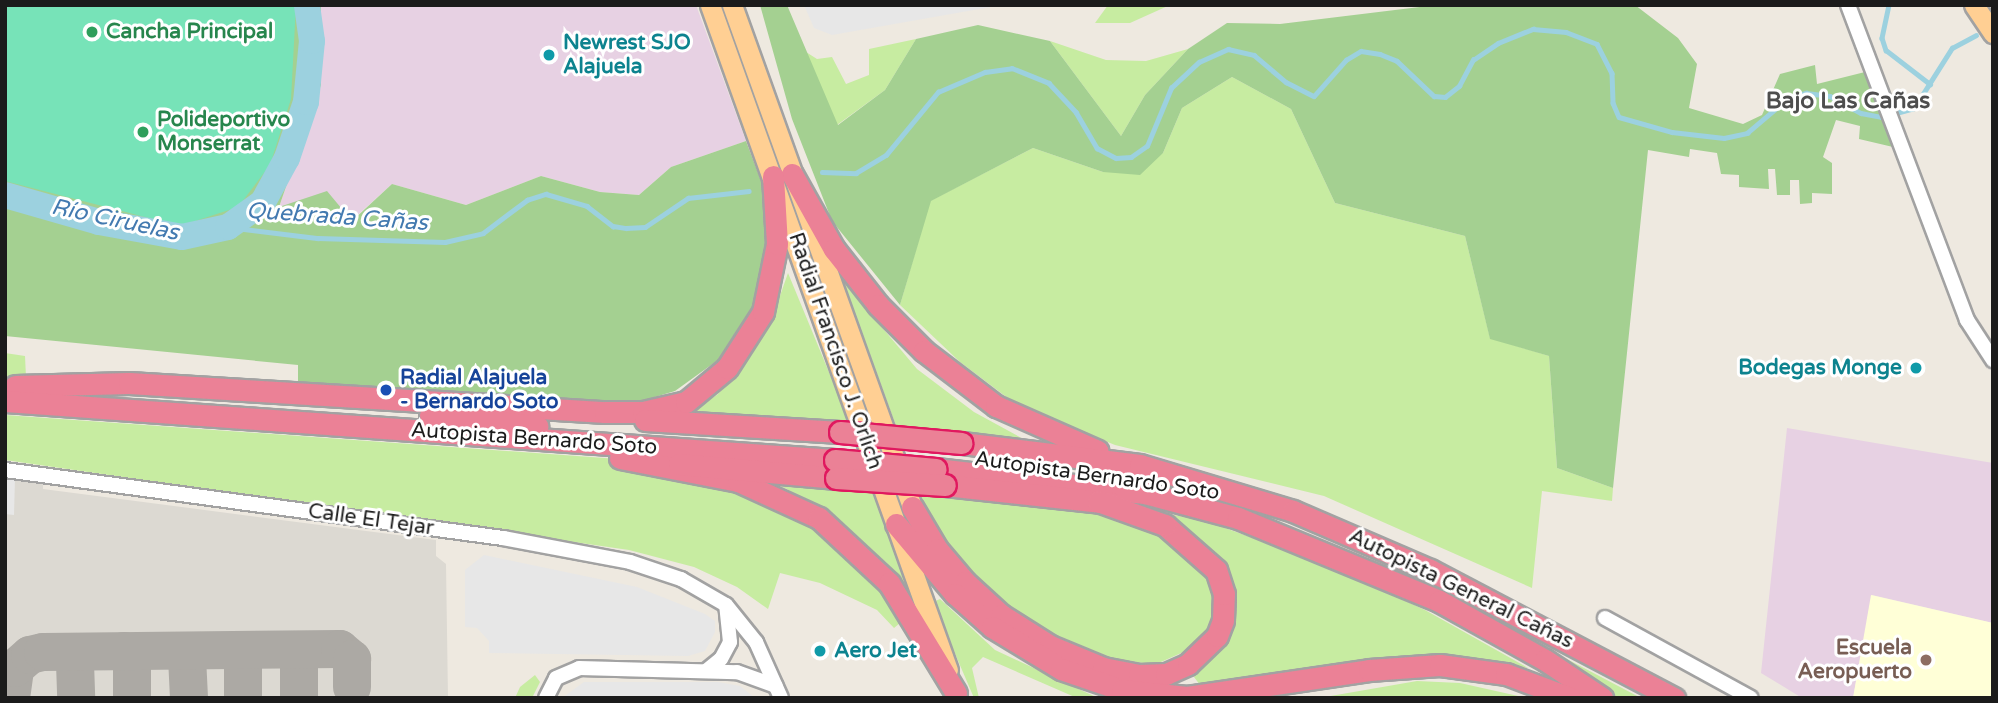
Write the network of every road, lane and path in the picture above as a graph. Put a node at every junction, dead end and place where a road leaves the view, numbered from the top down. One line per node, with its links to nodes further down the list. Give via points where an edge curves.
1 (710, 5): 8 (main road, Radial Francisco J. Orlich)
2 (732, 5): 7 (main road, Radial Francisco J. Orlich)
3 (747, 5): 7 (main road)
4 (1848, 5): 9 (street, via 1967,320)
5 (1974, 5): 6 (main road)
6 (1993, 33)
7 (781, 142): 8 (main road, Radial Francisco J. Orlich)
8 (782, 175): 10 (highway, via 777,244 763,312 727,368 697,395 677,405 605,412 129,383); 14 (highway, via 878,305 924,351 1022,420); 20 (main road, Radial Francisco J. Orlich); 23 (main road, Radial Francisco J. Orlich)
9 (1993, 360)
10 (8, 391): 11 (highway, Autopista Bernardo Soto)
11 (400, 421): 12 (highway, Autopista Bernardo Soto); 13 (highway)
12 (836, 454): 13 (highway, Autopista Bernardo Soto); 14 (highway, Autopista Bernardo Soto, bridge, via 962,443); 16 (highway, Autopista Bernardo Soto); 16 (highway, Autopista Bernardo Soto, bridge)
13 (620, 458): 28 (highway, via 738,481 819,518 889,583)
14 (1140, 464): 18 (highway, Autopista Bernardo Soto)
15 (5, 470): 24 (street, Calle El Tejar, via 503,538 617,559 681,579)
16 (938, 470): 17 (highway, Autopista Bernardo Soto); 18 (highway, Autopista Bernardo Soto); 19 (highway, Autopista Bernardo Soto)
17 (1145, 493): 22 (highway, Autopista General Cañas)
18 (1241, 496): 32 (highway, Autopista General Cañas, via 1304,515 1430,570)
19 (1098, 501): 20 (highway, via 1165,526 1216,569 1224,594 1223,620 1217,636 1188,664 1166,674 1139,675 1104,668 1050,646 1001,615 965,582); 21 (highway, Autopista Bernardo Soto)
20 (912, 507)
21 (1174, 509): 22 (highway, Autopista General Cañas)
22 (1238, 518): 31 (highway, Autopista General Cañas, via 1439,601 1545,660)
23 (895, 524): 28 (main road, Radial Francisco J. Orlich); 30 (highway, via 955,594 992,627 1061,669 1122,690 1188,697 1369,670 1440,665 1506,674)
24 (726, 605): 26 (street, via 730,642 721,659); 27 (street, Calle El Tejar, via 756,642)
25 (1605, 618): 33 (street)
26 (706, 671): 27 (street, via 750,675); 29 (street, via 579,668 556,678)
27 (778, 692)
28 (958, 696)
29 (546, 698)
30 (1570, 698)
31 (1602, 698)
32 (1674, 698)
33 (1751, 698)

